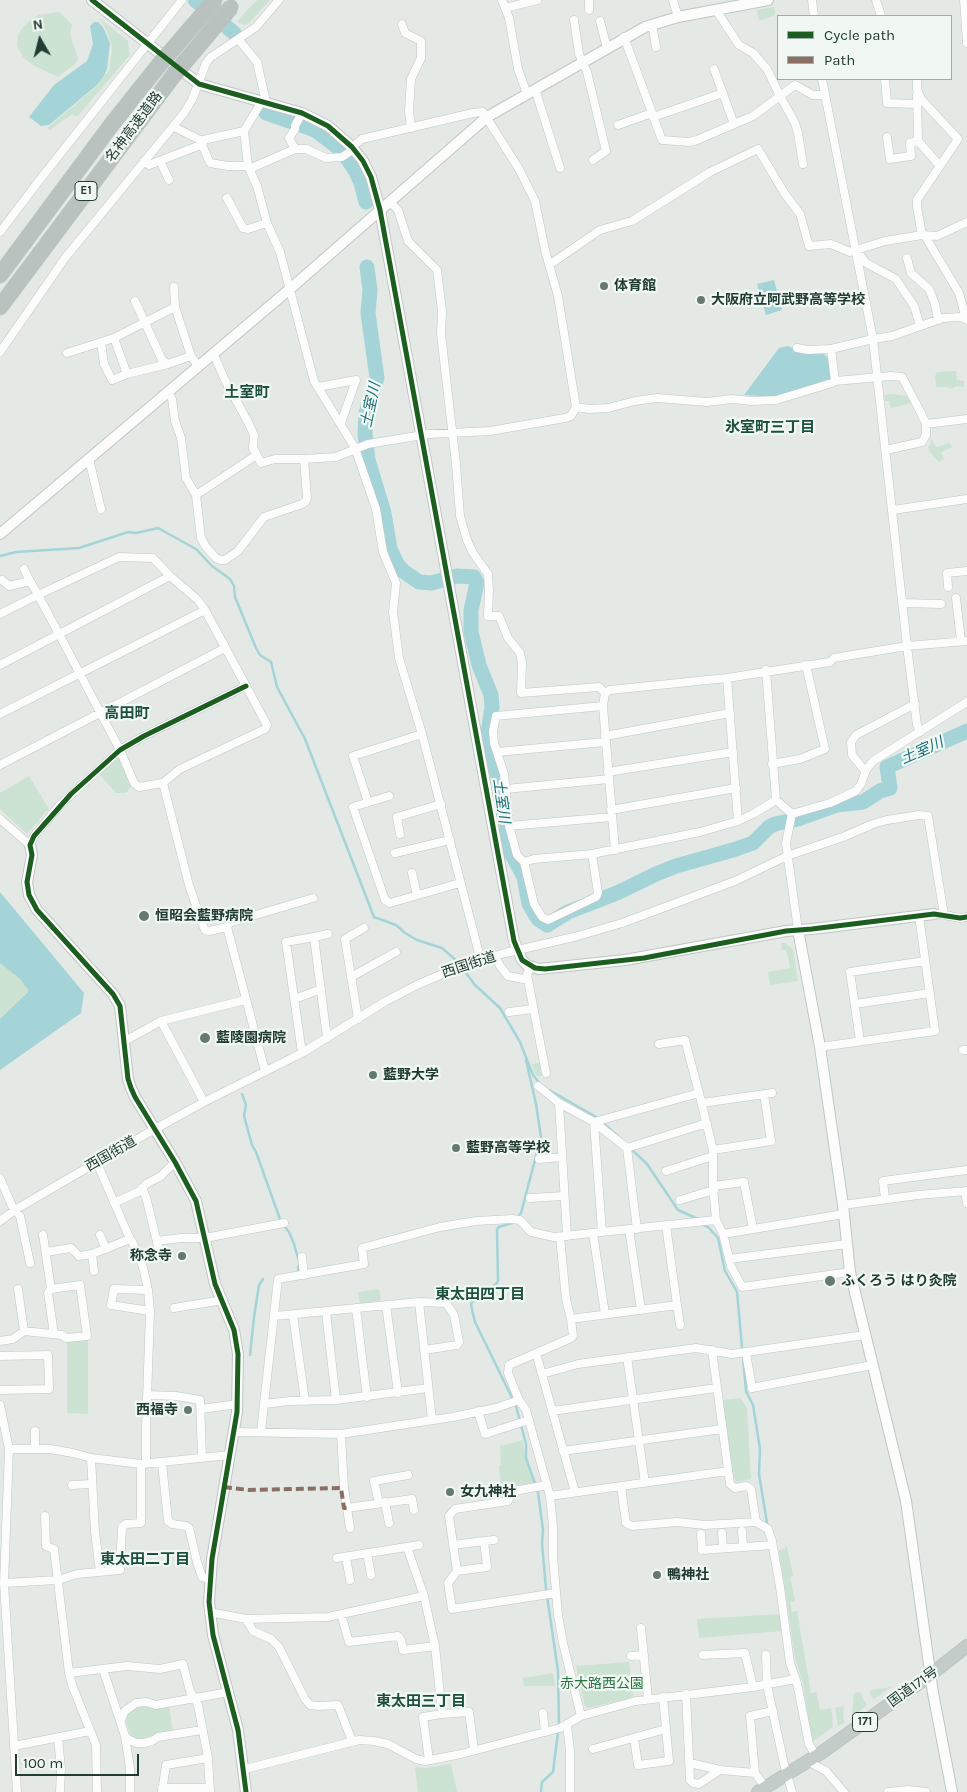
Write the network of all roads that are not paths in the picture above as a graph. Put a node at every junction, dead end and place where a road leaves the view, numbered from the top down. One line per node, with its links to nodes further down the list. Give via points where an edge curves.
1 (92, 0): 28 (street)
2 (182, 0): 28 (street)
3 (215, 0): 76 (highway, 名神高速道路 / E1, bridge, via 112,124)
4 (279, 0): 26 (street)
5 (502, 0): 15 (street)
6 (536, 0): 15 (street)
7 (589, 0): 16 (street)
8 (674, 0): 20 (street)
9 (768, 0): 14 (street)
10 (812, 0): 18 (street)
11 (876, 0): 19 (street)
12 (964, 0): 27 (street)
13 (234, 4): 81 (highway, 名神高速道路 / E1, bridge, via 173,76)
14 (730, 4): 17 (street)
15 (505, 8): 38 (street, via 518,69)
16 (589, 10)
17 (716, 10): 20 (street); 41 (street, via 739,45 762,61)
18 (814, 15)
19 (882, 15)
20 (678, 17): 24 (street)
21 (574, 20): 31 (street)
22 (600, 21): 30 (street)
23 (402, 24): 50 (street, via 405,33 421,42 421,58 411,79)
24 (652, 24): 25 (street); 29 (street)
25 (624, 37): 30 (street); 45 (street)
26 (238, 40): 36 (street, via 211,57); 42 (street, via 257,62)
27 (967, 43)
28 (147, 45): 36 (street); 70 (street)
29 (656, 47)
30 (607, 48): 31 (street)
31 (582, 62): 38 (street); 57 (street, via 606,151)
32 (714, 69): 39 (street)
33 (822, 80): 40 (street)
34 (885, 80): 43 (street, via 887,103)
35 (917, 80): 37 (street)
36 (199, 84): 42 (street); 58 (street, via 184,113)
37 (917, 90): 43 (street); 61 (street, via 921,99 958,139)
38 (531, 91): 46 (street); 63 (street)
39 (723, 93): 45 (street); 47 (street)
40 (825, 95): 41 (street, via 813,94 795,85); 72 (street)
41 (780, 96): 47 (street, via 754,116); 60 (street, via 795,122)
42 (264, 102): 44 (street); 51 (street)
43 (917, 104): 53 (street)
44 (302, 113): 55 (street, via 329,126); 56 (street, via 289,138)
45 (652, 115): 47 (street, via 662,140 698,140); 48 (street)
46 (488, 117): 50 (street, via 483,112 476,112); 67 (street); 74 (street, via 532,194)
47 (734, 124)
48 (618, 125)
49 (176, 128): 54 (street)
50 (411, 128): 55 (street, via 362,139)
51 (244, 131): 54 (street, via 203,140); 62 (street)
52 (887, 137): 53 (street, via 890,159 911,156 910,142)
53 (918, 141): 61 (street)
54 (203, 144): 59 (street); 62 (street, via 210,163)
55 (353, 148): 56 (street, via 342,157 326,158 306,149); 67 (street, via 371,177)
56 (295, 149): 62 (street)
57 (593, 160)
58 (144, 161): 59 (street, via 149,165); 92 (street, via 65,258)
59 (160, 161): 64 (street)
60 (803, 164)
61 (940, 166): 71 (street, via 918,200)
62 (249, 167): 69 (street, via 258,186)
63 (560, 168)
64 (169, 180)
65 (227, 198): 69 (street, via 243,228)
66 (394, 206): 107 (street, via 408,241 437,270)
67 (380, 210): 79 (street); 108 (street)
68 (967, 222): 71 (street, via 937,236)
69 (266, 223): 79 (street, via 280,252)
70 (0, 232)
71 (923, 235): 72 (street, via 886,240); 83 (street, via 959,293)
72 (857, 251): 74 (street, via 850,252 830,244 809,246 800,214 758,149 710,172 632,221 600,230); 77 (street, via 866,263); 88 (street)
73 (907, 258): 75 (street)
74 (549, 265): 103 (street, via 558,296)
75 (911, 273): 77 (street); 84 (street, via 929,289)
76 (0, 275)
77 (897, 282): 86 (street, via 914,306)
78 (174, 287): 82 (street)
79 (291, 288): 94 (street); 101 (street, via 310,368)
80 (135, 301): 85 (street)
81 (0, 307)
82 (175, 307): 85 (street); 95 (street)
83 (966, 319): 84 (street)
84 (938, 320): 86 (street)
85 (144, 322): 87 (street); 96 (street, via 162,360)
86 (920, 325): 88 (street, via 892,336)
87 (114, 338): 89 (street); 98 (street)
88 (873, 338): 91 (street); 99 (street)
89 (101, 342): 93 (street); 98 (street, via 104,364 112,380)
90 (797, 348): 91 (street)
91 (831, 349): 100 (street)
92 (0, 352)
93 (67, 353)
94 (213, 353): 97 (street); 113 (street, via 254,435 253,448 261,463 275,459)
95 (191, 356): 96 (street); 97 (street)
96 (168, 364): 98 (street)
97 (198, 366): 102 (street)
98 (127, 374)
99 (878, 377): 100 (street); 106 (street, via 902,378); 110 (street)
100 (835, 381): 103 (street, via 776,400 707,402 657,398 608,408)
101 (318, 387): 105 (street); 105 (street, via 356,380)
102 (168, 392): 112 (street); 114 (street, via 182,438 186,478)
103 (576, 407): 107 (street, via 571,416 565,418 490,431)
104 (967, 419): 106 (street)
105 (340, 423): 109 (street)
106 (926, 424): 110 (street, via 922,442)
107 (452, 432): 108 (street); 141 (street, via 462,526 473,553 488,574 488,616 499,616 508,638 520,653 521,693 599,687)
108 (421, 436): 109 (street); 190 (street)
109 (356, 448): 113 (street, via 336,457); 149 (street, via 376,509 383,552 396,583 393,612 399,658)
110 (886, 450): 117 (street)
111 (252, 458): 114 (street)
112 (89, 459): 116 (street); 118 (street)
113 (304, 459): 114 (street, via 306,501 264,517 238,551 225,560 216,558 203,543)
114 (196, 495)
115 (967, 499): 117 (street)
116 (101, 509)
117 (893, 510): 127 (street)
118 (0, 534)
119 (24, 569): 123 (street)
120 (967, 571): 124 (street, via 947,573)
121 (170, 576): 125 (street, via 153,558 119,557); 129 (street); 131 (street)
122 (2, 580): 123 (street, via 9,586)
123 (30, 581): 125 (street)
124 (948, 588)
125 (38, 595): 130 (street); 131 (street)
126 (956, 598): 132 (street)
127 (903, 603): 128 (street); 133 (street)
128 (942, 604)
129 (205, 610): 134 (street); 138 (street)
130 (0, 614)
131 (59, 634): 135 (street); 138 (street)
132 (964, 641): 133 (street)
133 (907, 646): 136 (street); 143 (street)
134 (225, 648): 140 (street); 145 (street)
135 (0, 665)
136 (806, 665): 137 (street); 154 (street, via 825,749 800,759)
137 (766, 670): 139 (street); 154 (street)
138 (80, 673): 145 (street); 147 (street)
139 (727, 678): 141 (street); 146 (street)
140 (246, 686): 151 (street); 158 (street, via 267,725 265,729 180,769)
141 (605, 693): 144 (street)
142 (967, 702): 148 (street)
143 (914, 704): 148 (street); 156 (street, via 856,735 851,742 852,756)
144 (602, 706): 150 (street); 152 (street, via 496,716 493,731)
145 (101, 712): 151 (street); 155 (street)
146 (730, 713): 150 (street); 153 (street)
147 (0, 714)
148 (920, 732): 156 (street, via 875,760)
149 (422, 734): 163 (street, via 353,756); 164 (street)
150 (605, 739): 152 (street); 157 (street)
151 (120, 750): 158 (street, via 134,783 139,787); 172 (street, via 59,806)
152 (497, 752): 159 (street)
153 (733, 752): 157 (street); 160 (street)
154 (772, 764): 162 (street)
155 (0, 765)
156 (865, 771): 166 (street, via 862,784 856,791)
157 (608, 775): 159 (street); 165 (street)
158 (164, 783): 185 (street, via 184,867 205,930)
159 (506, 788): 169 (street)
160 (736, 788): 165 (street); 168 (street)
161 (388, 796): 163 (street)
162 (776, 800): 166 (street); 168 (street)
163 (368, 802): 180 (street, via 353,807 385,900 390,903)
164 (441, 804): 170 (street, via 397,817); 171 (street)
165 (611, 813): 169 (street); 173 (street)
166 (792, 814): 176 (street, via 786,843)
167 (0, 819): 172 (street)
168 (738, 821): 173 (street)
169 (508, 826): 177 (street, via 517,855)
170 (400, 834)
171 (450, 840): 174 (street); 179 (street)
172 (30, 845): 209 (street, via 29,895 37,910 113,994 120,1006)
173 (615, 850): 175 (street)
174 (394, 853)
175 (592, 854): 177 (street); 177 (street, via 596,897 548,920 542,918 534,904)
176 (787, 856): 182 (street, 西国街道, via 887,820 928,816); 187 (street); 190 (street, 西国街道, via 735,881 622,923)
177 (524, 862)
178 (412, 873): 180 (street)
179 (460, 883): 180 (street); 193 (street)
180 (417, 895)
181 (313, 898): 185 (street, via 229,923)
182 (939, 914): 183 (street); 184 (street)
183 (919, 916): 187 (street); 194 (street)
184 (967, 917)
185 (226, 927): 201 (street)
186 (364, 928): 196 (street, via 345,939)
187 (798, 930): 195 (street, via 644,958 545,969); 211 (street)
188 (328, 934): 189 (street)
189 (314, 937): 198 (street); 200 (street, via 286,942)
190 (517, 950): 192 (street, 西国街道); 195 (street)
191 (396, 952): 196 (street)
192 (495, 956): 193 (street, 西国街道); 197 (street, via 508,976)
193 (482, 961): 205 (street, 西国街道, via 419,984)
194 (925, 961): 199 (street); 202 (street, via 850,972)
195 (531, 967): 197 (street)
196 (351, 977): 205 (street)
197 (528, 980): 203 (street)
198 (320, 989): 200 (street); 207 (street)
199 (930, 993): 202 (street); 208 (street, via 935,1031)
200 (295, 999): 212 (street)
201 (245, 1000): 206 (street); 213 (street)
202 (855, 1004): 208 (street)
203 (533, 1009): 204 (street); 214 (street, via 539,1058)
204 (509, 1012)
205 (358, 1019): 207 (street, 西国街道)
206 (161, 1021): 209 (street); 217 (street)
207 (327, 1038): 212 (street, 西国街道)
208 (860, 1041): 211 (street)
209 (123, 1042): 222 (street, via 131,1088)
210 (659, 1044): 216 (street, via 685,1040)
211 (820, 1047): 242 (street)
212 (302, 1053): 213 (street, 西国街道)
213 (266, 1071): 217 (street, 西国街道)
214 (546, 1074)
215 (538, 1086): 218 (street)
216 (699, 1093): 219 (street); 220 (street)
217 (204, 1102): 222 (street, 西国街道)
218 (559, 1103): 220 (street); 225 (street)
219 (702, 1103): 221 (street); 224 (street, via 768,1094 771,1141)
220 (594, 1122): 223 (street); 249 (street)
221 (707, 1123): 223 (street); 224 (street)
222 (155, 1130): 227 (street); 228 (street, 西国街道)
223 (627, 1148): 247 (street)
224 (713, 1153): 230 (street); 233 (street)
225 (562, 1157): 226 (street); 235 (street)
226 (539, 1159)
227 (175, 1162): 232 (street); 255 (street, via 196,1200)
228 (97, 1163): 239 (street); 241 (street, 西国街道)
229 (967, 1170): 237 (street, via 883,1181)
230 (666, 1171)
231 (0, 1178): 241 (street)
232 (142, 1188): 239 (street); 257 (street)
233 (713, 1188): 238 (street); 243 (street); 248 (street, via 744,1182)
234 (966, 1191): 237 (street); 240 (street)
235 (564, 1196): 236 (street); 254 (street)
236 (530, 1198)
237 (885, 1199): 242 (street)
238 (680, 1200)
239 (114, 1203): 256 (street)
240 (967, 1203)
241 (15, 1210): 244 (street, 西国街道); 265 (street, via 21,1219)
242 (844, 1210): 248 (street); 258 (street)
243 (716, 1220): 246 (street); 251 (street)
244 (0, 1221)
245 (283, 1224): 255 (street)
246 (666, 1225): 247 (street); 275 (street)
247 (633, 1229): 249 (street); 278 (street)
248 (753, 1229): 251 (street)
249 (602, 1232): 250 (street)
250 (593, 1233): 254 (street); 281 (street)
251 (723, 1234): 264 (street)
252 (43, 1235): 260 (street)
253 (100, 1235): 259 (street)
254 (563, 1236): 268 (street, via 542,1236 516,1220 476,1220 362,1248 364,1264); 284 (street, via 566,1299)
255 (205, 1238): 257 (street); 272 (street)
256 (130, 1239): 259 (street); 262 (street)
257 (157, 1241): 262 (street, via 160,1254)
258 (847, 1244): 264 (street); 267 (street)
259 (106, 1249): 261 (street)
260 (46, 1252): 261 (street, via 71,1248 79,1256); 269 (street)
261 (92, 1254): 266 (street)
262 (138, 1256): 271 (street)
263 (302, 1257): 268 (street)
264 (729, 1260): 267 (street, via 742,1287)
265 (30, 1263)
266 (94, 1270)
267 (850, 1272): 288 (street)
268 (304, 1275): 283 (street, via 278,1279)
269 (51, 1289): 287 (street, via 48,1293); 287 (street, via 80,1285 87,1336 66,1338 62,1334)
270 (18, 1290): 286 (street)
271 (148, 1290): 279 (street); 279 (street, via 114,1290 111,1305)
272 (223, 1300): 276 (street); 308 (street, via 238,1348)
273 (419, 1302): 274 (street); 290 (street); 290 (street, via 446,1302 454,1315 459,1342)
274 (386, 1305): 277 (street); 301 (street)
275 (677, 1305): 278 (street); 285 (street)
276 (174, 1308)
277 (356, 1308): 280 (street); 303 (street)
278 (641, 1310): 281 (street)
279 (150, 1311): 302 (street)
280 (326, 1312): 282 (street); 304 (street)
281 (605, 1314): 284 (street)
282 (293, 1315): 283 (street); 307 (street)
283 (275, 1316): 309 (street)
284 (571, 1319): 292 (street, via 574,1333 571,1338)
285 (680, 1325)
286 (24, 1331): 287 (street); 289 (street, via 13,1339)
287 (54, 1334)
288 (865, 1335): 293 (street); 296 (street)
289 (0, 1341)
290 (424, 1350): 298 (street)
291 (712, 1350): 293 (street); 295 (street, via 696,1348); 299 (street)
292 (536, 1353): 297 (street); 305 (street, via 508,1369)
293 (746, 1353): 296 (street, via 752,1388)
294 (0, 1356): 300 (street, via 48,1355 49,1389)
295 (627, 1357): 297 (street, via 578,1364); 306 (street)
296 (872, 1365): 381 (street, via 906,1501)
297 (542, 1374): 313 (street)
298 (428, 1388): 301 (street); 314 (street)
299 (716, 1388): 306 (street); 316 (street)
300 (0, 1390)
301 (398, 1393): 303 (street)
302 (148, 1395): 311 (street, via 200,1400); 329 (street)
303 (367, 1396): 304 (street)
304 (336, 1400): 307 (street)
305 (519, 1400): 312 (street); 315 (street)
306 (633, 1400): 313 (street); 321 (street)
307 (305, 1401): 309 (street)
308 (238, 1404): 311 (street); 318 (street)
309 (264, 1404): 319 (street)
310 (0, 1405): 323 (street)
311 (201, 1409): 326 (street)
312 (478, 1411): 314 (street); 315 (street, via 484,1434)
313 (552, 1411): 324 (street)
314 (432, 1420): 320 (street)
315 (529, 1420): 335 (street)
316 (722, 1429): 321 (street); 330 (street)
317 (35, 1431): 322 (street)
318 (235, 1432): 319 (street); 325 (street)
319 (261, 1432): 320 (street)
320 (341, 1434): 340 (street)
321 (639, 1441): 324 (street); 332 (street)
322 (35, 1448): 323 (street); 327 (street)
323 (9, 1449): 366 (street)
324 (563, 1451): 337 (street)
325 (230, 1454): 326 (street); 363 (street)
326 (202, 1457): 328 (street)
327 (91, 1458): 329 (street); 333 (street)
328 (162, 1463): 329 (street); 363 (street, via 168,1522 189,1528 202,1576)
329 (144, 1464): 361 (street, via 141,1522 122,1527 120,1570)
330 (728, 1471): 332 (street); 343 (street, via 730,1484 735,1488 746,1486 751,1489)
331 (408, 1475): 339 (street, via 374,1481)
332 (645, 1482): 336 (street)
333 (92, 1484): 334 (street); 361 (street)
334 (72, 1485)
335 (547, 1485): 338 (street); 352 (street, via 514,1492 508,1500 454,1508 449,1516)
336 (621, 1486): 337 (street); 343 (street, via 626,1523 632,1526 677,1522)
337 (575, 1492): 338 (street)
338 (550, 1496): 367 (street)
339 (382, 1503): 340 (street); 341 (street, via 412,1499); 344 (street)
340 (347, 1508): 345 (street)
341 (414, 1510)
342 (45, 1516): 364 (street, via 46,1546 54,1549)
343 (756, 1522): 353 (street, via 768,1529)
344 (389, 1523)
345 (350, 1528)
346 (742, 1531): 355 (street)
347 (722, 1532): 356 (street)
348 (701, 1534): 356 (street, via 702,1550)
349 (494, 1540): 350 (street)
350 (484, 1542): 352 (street); 360 (street, via 487,1567)
351 (419, 1545): 354 (street)
352 (453, 1545): 360 (street)
353 (772, 1545): 355 (street); 382 (street)
354 (407, 1547): 357 (street); 368 (street)
355 (743, 1547): 356 (street)
356 (723, 1548)
357 (367, 1553): 358 (street); 362 (street)
358 (346, 1557): 359 (street); 365 (street)
359 (337, 1558)
360 (457, 1571): 367 (street, via 448,1583 452,1609)
361 (100, 1572): 364 (street)
362 (371, 1576)
363 (210, 1579): 369 (street)
364 (58, 1580): 366 (street); 380 (street)
365 (350, 1580)
366 (4, 1582): 404 (street)
367 (556, 1593): 393 (street, via 563,1643)
368 (424, 1596): 370 (street); 373 (street)
369 (210, 1612): 371 (street); 385 (street, via 214,1641)
370 (341, 1614): 371 (street); 373 (street, via 349,1642 398,1636 403,1650)
371 (246, 1618): 403 (street, via 253,1631 279,1647 310,1705 338,1705)
372 (641, 1628): 375 (street)
373 (435, 1646): 392 (street)
374 (967, 1646): 381 (highway, 国道171号 / 171)
375 (644, 1655): 378 (street); 389 (street)
376 (703, 1655): 384 (street, via 745,1653)
377 (766, 1655): 383 (street)
378 (631, 1656)
379 (103, 1669): 380 (street); 388 (street, via 127,1666 160,1669 183,1664); 394 (street)
380 (69, 1673): 398 (street)
381 (930, 1675): 408 (highway, 国道171号 / 171); 428 (street)
382 (795, 1680): 383 (street); 408 (street)
383 (767, 1685): 384 (street); 390 (street)
384 (753, 1687): 386 (street)
385 (229, 1692): 388 (street); 411 (street)
386 (686, 1694): 387 (street); 410 (street)
387 (663, 1697): 389 (street); 396 (street)
388 (194, 1698): 394 (street, via 156,1705 136,1703 125,1711); 397 (street)
389 (648, 1699): 393 (street)
390 (772, 1711): 413 (street, via 750,1716); 414 (street)
391 (543, 1713): 399 (street)
392 (442, 1714): 406 (street, via 469,1712); 409 (street, via 423,1717)
393 (581, 1716): 395 (street)
394 (121, 1720): 401 (street)
395 (567, 1725): 399 (street); 423 (street)
396 (666, 1729): 402 (street); 402 (street, via 669,1761 638,1765)
397 (202, 1730): 401 (street, via 158,1737 144,1743); 407 (street)
398 (90, 1731): 400 (street); 420 (street, via 96,1745)
399 (545, 1732): 406 (street)
400 (58, 1738): 404 (street); 419 (street, via 62,1769)
401 (126, 1738): 421 (street)
402 (634, 1738): 405 (street)
403 (352, 1741): 409 (street, via 381,1742 416,1759); 411 (street)
404 (14, 1746): 418 (street)
405 (593, 1749)
406 (474, 1750): 409 (street)
407 (208, 1758): 415 (street, via 166,1765); 416 (street)
408 (812, 1758): 414 (highway, 国道171号 / 171); 425 (street)
409 (429, 1760)
410 (690, 1763): 412 (street); 412 (street, via 689,1778 695,1784)
411 (244, 1769): 422 (street)
412 (720, 1770): 413 (street)
413 (755, 1773): 417 (street)
414 (787, 1774): 417 (highway, 国道171号 / 171); 424 (street)
415 (162, 1790): 416 (street)
416 (210, 1790)
417 (762, 1790)
418 (17, 1792)
419 (60, 1792)
420 (97, 1792)
421 (130, 1792)
422 (246, 1792)
423 (570, 1792)
424 (792, 1792)
425 (844, 1792)
426 (888, 1792): 427 (street)
427 (926, 1792)
428 (952, 1792)

